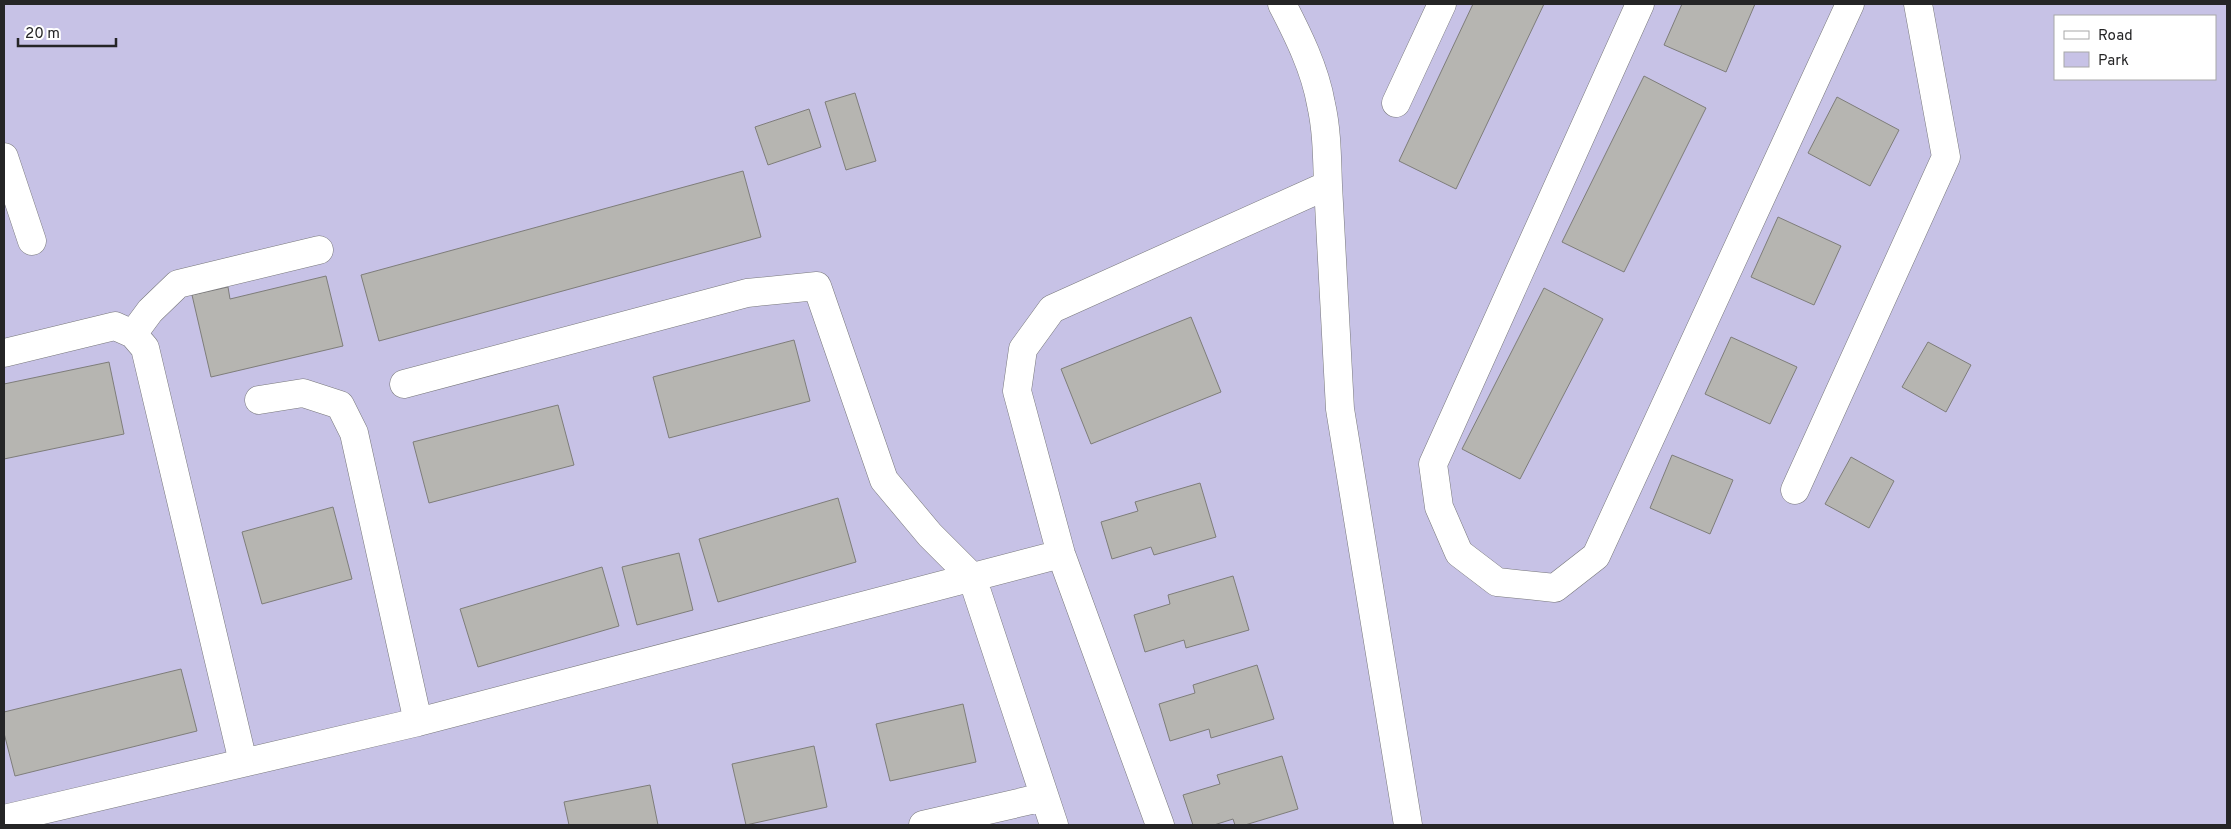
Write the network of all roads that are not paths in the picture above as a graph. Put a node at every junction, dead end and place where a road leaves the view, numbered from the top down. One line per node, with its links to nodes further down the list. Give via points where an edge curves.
1 (1282, 4): 8 (street, via 1318,88 1325,129)
2 (1442, 4): 6 (street)
3 (1640, 4): 4 (street, via 1433,464 1439,508 1459,553 1497,582 1555,588 1596,556)
4 (1850, 4)
5 (1918, 4): 15 (street, via 1946,157)
6 (1396, 102)
7 (4, 158): 9 (street)
8 (1328, 185): 16 (street, via 1052,309 1023,348 1017,391); 25 (street, via 1340,408)
9 (32, 241)
10 (319, 250): 11 (street, via 178,284)
11 (133, 334): 12 (street, via 115,326); 19 (street, via 145,348)
12 (4, 354)
13 (404, 384): 17 (street, via 747,293 817,286 884,480 930,535)
14 (259, 400): 18 (street, via 303,393 340,404 351,426)
15 (1795, 490)
16 (1061, 554): 17 (street); 24 (street)
17 (972, 577): 18 (street); 20 (street)
18 (418, 722): 19 (street)
19 (243, 762): 21 (street)
20 (1044, 797): 22 (street); 23 (street)
21 (4, 819)
22 (922, 825)
23 (1054, 825)
24 (1160, 825)
25 (1408, 825)

